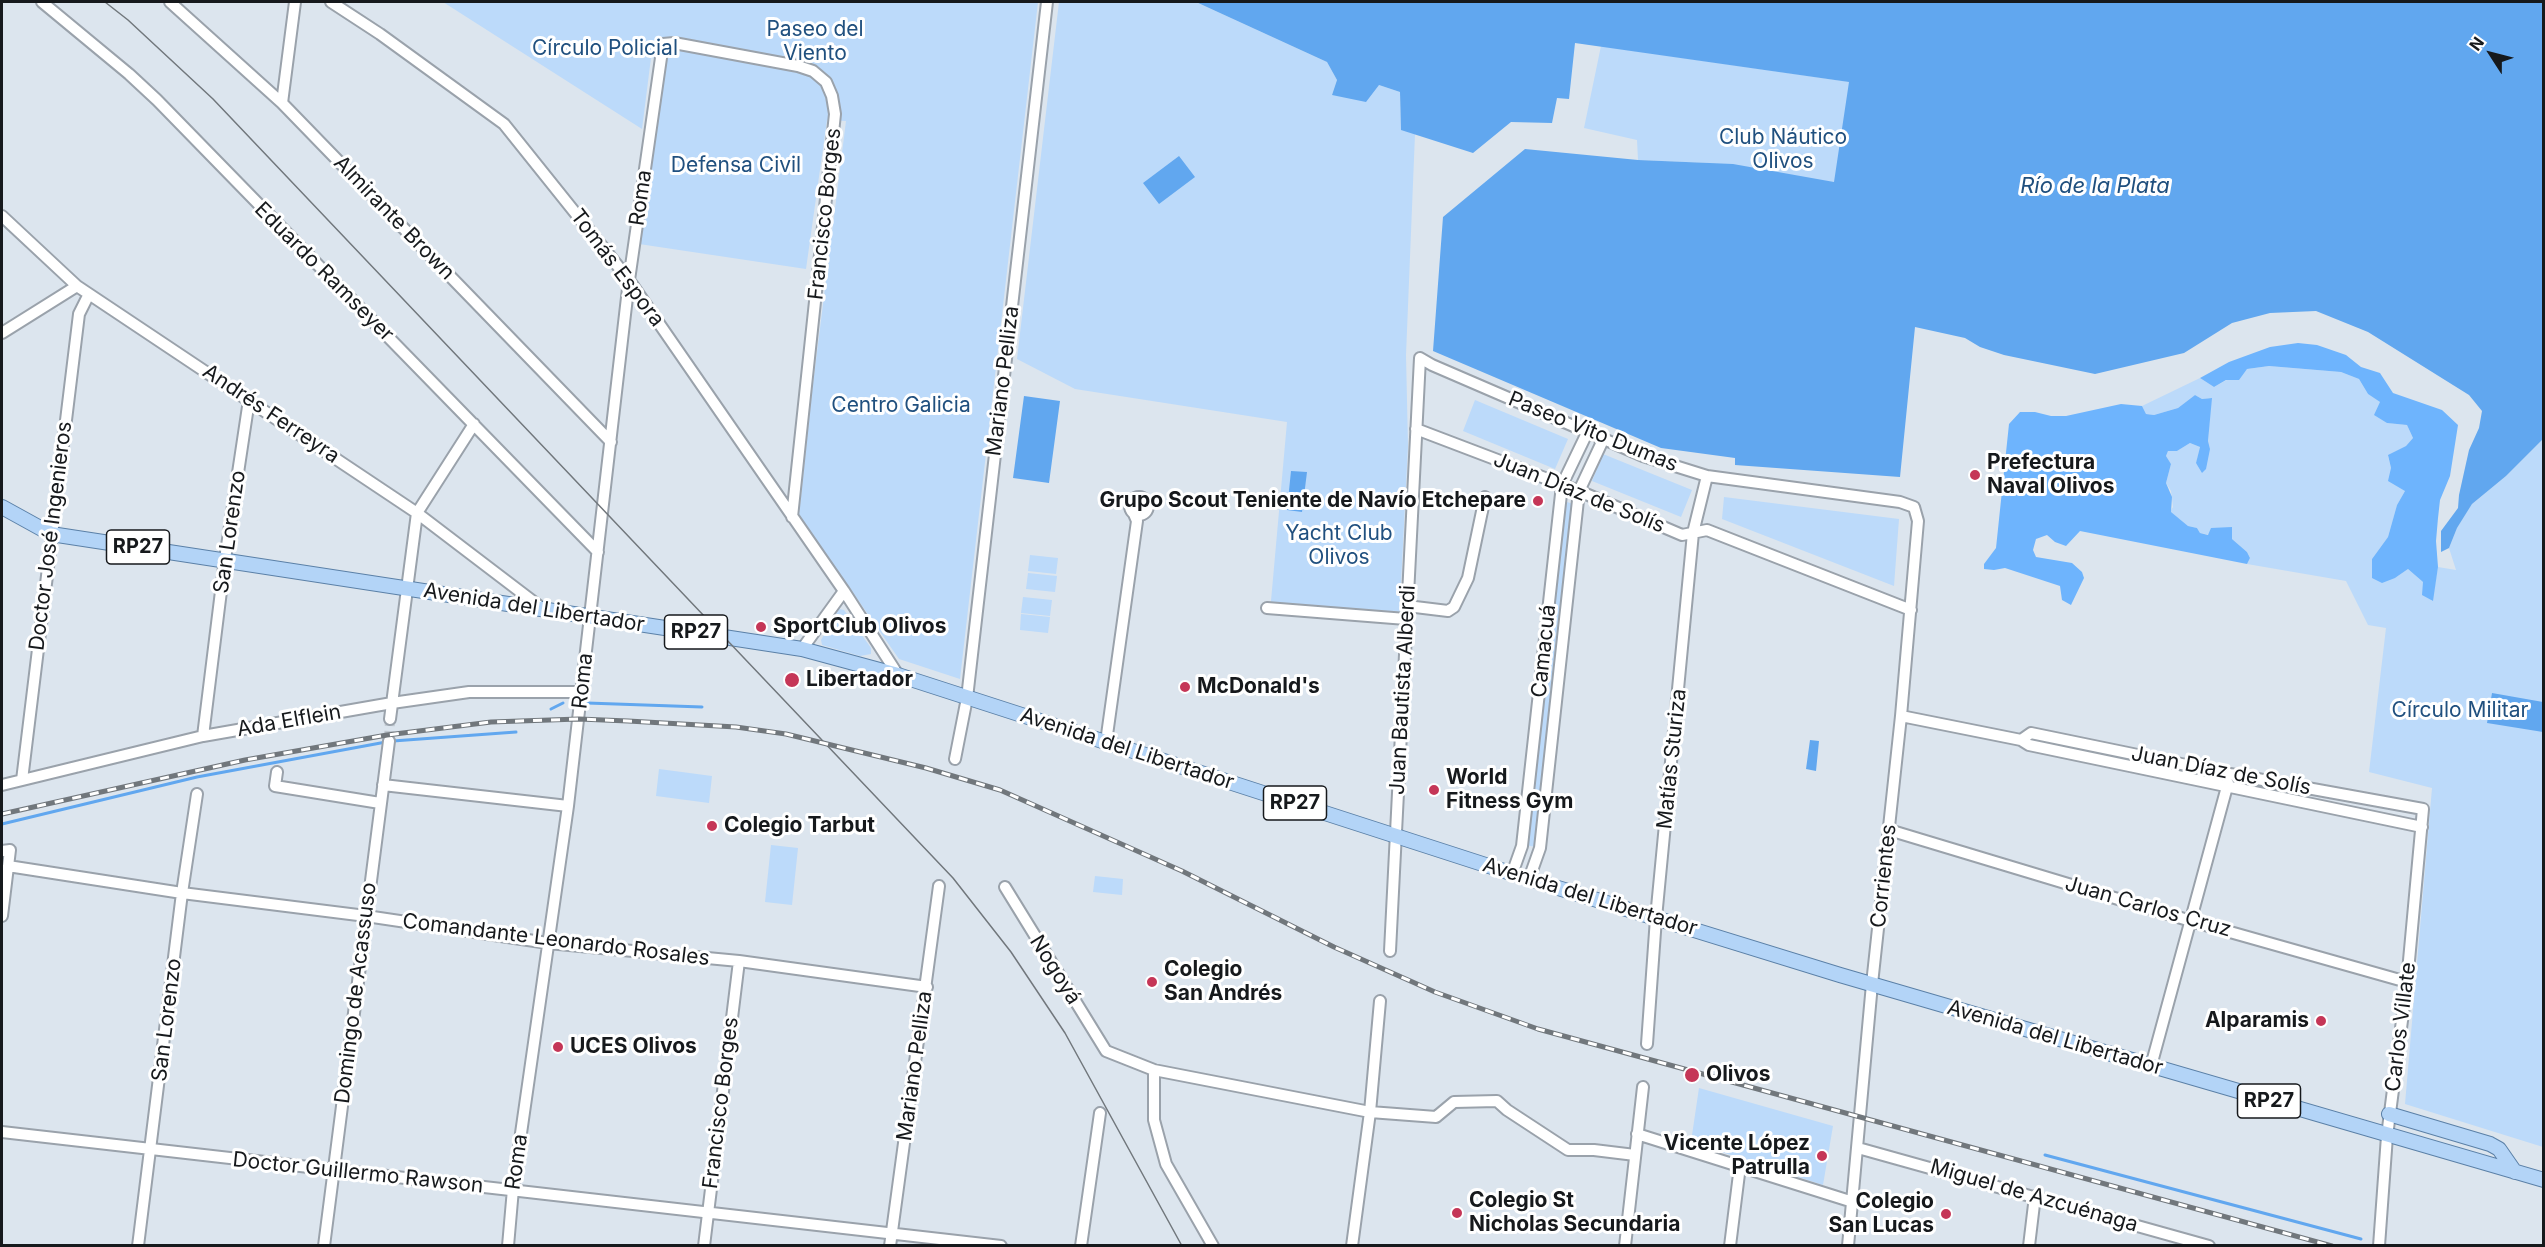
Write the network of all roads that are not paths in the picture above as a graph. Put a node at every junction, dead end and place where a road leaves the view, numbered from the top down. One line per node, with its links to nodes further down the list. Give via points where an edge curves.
1 (42, 2): 15 (street, Eduardo Ramseyer, via 157,100)
2 (170, 2): 7 (street, Almirante Brown)
3 (295, 2): 7 (street)
4 (331, 2): 9 (street, Tomás Espora, via 504,124)
5 (1047, 2): 46 (street, Mariano Pelliza)
6 (663, 44): 9 (street, Roma); 28 (street, Francisco Borges, via 798,66 813,71 826,82 832,96 835,114)
7 (282, 103): 19 (street, Almirante Brown)
8 (2, 216): 10 (street, Andrés Ferreyra)
9 (629, 280): 19 (street, Roma); 28 (street, Tomás Espora)
10 (77, 286): 11 (street, Andrés Ferreyra); 12 (street)
11 (89, 294): 14 (street, Andrés Ferreyra); 30 (street, Doctor José Ingenieros, via 79,314)
12 (2, 333)
13 (1420, 358): 16 (street, Juan Bautista Alberdi); 17 (street, Paseo Vito Dumas)
14 (249, 400): 26 (street, Andrés Ferreyra); 32 (street, San Lorenzo)
15 (474, 424): 26 (street); 31 (street, Eduardo Ramseyer)
16 (1416, 429): 21 (street, Juan Díaz de Solís); 37 (street, Juan Bautista Alberdi)
17 (1587, 433): 18 (street, Paseo Vito Dumas); 21 (street, Camacuá)
18 (1603, 440): 20 (street, Paseo Vito Dumas); 22 (street, Camacuá)
19 (611, 442): 31 (street, Roma)
20 (1707, 476): 25 (street, Paseo Vito Dumas); 29 (street, Matías Sturiza)
21 (1562, 484): 22 (street, Juan Díaz de Solís); 35 (street, Camacuá)
22 (1579, 491): 29 (street, Juan Díaz de Solís, via 1682,535); 36 (street, Camacuá)
23 (1485, 497): 37 (street, via 1468,578 1455,607 1448,611)
24 (2, 507): 30 (main road, Avenida del Libertador / RP27)
25 (1914, 507): 40 (street, Corrientes, via 1918,521)
26 (417, 513): 33 (street); 39 (street, Andrés Ferreyra)
27 (1138, 516): 55 (street)
28 (792, 517): 34 (street, Tomás Espora)
29 (1693, 533): 40 (street, Juan Díaz de Solís, via 1707,530); 81 (street, Matías Sturiza)
30 (51, 534): 32 (main road, Avenida del Libertador / RP27); 61 (street, Doctor José Ingenieros)
31 (598, 552): 41 (street, Roma)
32 (225, 559): 33 (main road, Avenida del Libertador / RP27); 52 (street, San Lorenzo)
33 (408, 589): 39 (main road, Avenida del Libertador / RP27); 48 (street)
34 (844, 591): 43 (street); 44 (street, Tomás Espora)
35 (1550, 597): 36 (street); 57 (street, Camacuá)
36 (1567, 599): 59 (street, Camacuá)
37 (1407, 606): 42 (street, Juan Bautista Alberdi)
38 (1267, 608): 42 (street)
39 (543, 609): 41 (main road, Avenida del Libertador / RP27)
40 (1911, 610): 50 (street, Corrientes)
41 (590, 616): 43 (main road, Avenida del Libertador / RP27); 45 (street, Roma)
42 (1406, 619): 71 (street, Juan Bautista Alberdi)
43 (802, 649): 44 (main road, Avenida del Libertador / RP27)
44 (898, 675): 46 (main road, Avenida del Libertador / RP27)
45 (582, 692): 47 (street, Ada Elflein, via 469,692); 67 (street, Roma)
46 (966, 698): 55 (main road, Avenida del Libertador / RP27); 56 (street, Mariano Pelliza)
47 (405, 701): 48 (street, Ada Elflein); 51 (street)
48 (392, 703): 49 (street, Ada Elflein); 51 (street)
49 (371, 707): 51 (street, via 384,710); 52 (street, Ada Elflein)
50 (1901, 716): 53 (street, Juan Díaz de Solís); 70 (street, Corrientes)
51 (390, 718)
52 (203, 736): 61 (street, Ada Elflein)
53 (2021, 740): 60 (street, Juan Díaz de Solís, via 2031,733); 64 (street, Juan Díaz de Solís, via 2029,745)
54 (389, 741): 63 (street, Domingo de Acassuso)
55 (1106, 742): 71 (main road, Avenida del Libertador / RP27)
56 (955, 759)
57 (1530, 769): 59 (street); 74 (street, Camacuá, via 1522,846)
58 (277, 772): 66 (street, via 275,786)
59 (1548, 772): 75 (street, Camacuá, via 1540,848)
60 (2230, 774): 64 (street); 68 (street, Juan Díaz de Solís)
61 (22, 780): 62 (street, Ada Elflein)
62 (2, 785)
63 (382, 785): 66 (street, Domingo de Acassuso); 67 (street)
64 (2227, 788): 69 (street, Juan Díaz de Solís); 82 (street)
65 (197, 794): 78 (street, San Lorenzo)
66 (380, 803): 80 (street, Domingo de Acassuso)
67 (568, 806): 83 (street, Roma)
68 (2423, 809): 69 (street, Carlos Villate)
69 (2422, 827): 86 (street, Carlos Villate)
70 (1889, 830): 82 (street, Juan Carlos Cruz); 87 (street, Corrientes)
71 (1395, 836): 74 (main road, Avenida del Libertador / RP27); 84 (street, Juan Bautista Alberdi)
72 (6, 850): 73 (street)
73 (8, 866): 78 (street, Comandante Leonardo Rosales); 79 (street)
74 (1512, 874): 75 (main road, Avenida del Libertador / RP27)
75 (1529, 879): 81 (main road, Avenida del Libertador / RP27)
76 (939, 886): 88 (street, Mariano Pelliza)
77 (1005, 887): 92 (street, Nogoyá, via 1106,1051)
78 (182, 893): 80 (street, Comandante Leonardo Rosales); 101 (street, San Lorenzo)
79 (2, 916)
80 (366, 916): 83 (street, Comandante Leonardo Rosales); 104 (street, Domingo de Acassuso)
81 (1656, 918): 87 (main road, Avenida del Libertador / RP27); 90 (street, Matías Sturiza)
82 (2191, 921): 86 (street, Juan Carlos Cruz); 91 (street)
83 (548, 943): 85 (street, Comandante Leonardo Rosales); 107 (street, Roma)
84 (1390, 951)
85 (739, 961): 88 (street, Comandante Leonardo Rosales); 110 (street, Francisco Borges)
86 (2407, 982): 96 (street, Carlos Villate)
87 (1872, 984): 91 (main road, Avenida del Libertador / RP27); 100 (street, Corrientes)
88 (927, 987): 111 (street, Mariano Pelliza)
89 (1380, 1001): 94 (street)
90 (1647, 1044)
91 (2151, 1066): 99 (main road, Avenida del Libertador / RP27)
92 (1154, 1070): 94 (street); 119 (street, via 1154,1120 1166,1164)
93 (1642, 1087): 98 (street)
94 (1370, 1112): 102 (street, via 1436,1117 1454,1102 1497,1101 1568,1150); 120 (street)
95 (1100, 1113): 118 (street)
96 (2390, 1114): 99 (street, Carlos Villate); 105 (main road, via 2490,1144 2499,1149)
97 (2, 1132): 101 (street, Doctor Guillermo Rawson)
98 (1637, 1134): 102 (street); 103 (street)
99 (2387, 1136): 105 (main road, Avenida del Libertador / RP27); 126 (street, Carlos Villate)
100 (1858, 1148): 108 (street, Miguel de Azcuénaga); 109 (street, Corrientes)
101 (151, 1150): 104 (street, Doctor Guillermo Rawson); 112 (street, San Lorenzo)
102 (1635, 1155): 121 (street)
103 (1740, 1166): 109 (street); 122 (street)
104 (334, 1170): 107 (street, Doctor Guillermo Rawson); 113 (street, Domingo de Acassuso)
105 (2515, 1172): 106 (main road, Avenida del Libertador / RP27)
106 (2544, 1180)
107 (513, 1189): 110 (street, Doctor Guillermo Rawson); 114 (street, Roma)
108 (2035, 1196): 124 (street); 125 (street, Miguel de Azcuénaga)
109 (1853, 1202): 123 (street, Corrientes)
110 (708, 1211): 111 (street, Doctor Guillermo Rawson); 115 (street, Francisco Borges)
111 (891, 1233): 116 (street, Mariano Pelliza); 117 (street, Doctor Guillermo Rawson)
112 (138, 1245)
113 (324, 1245)
114 (508, 1245)
115 (704, 1245)
116 (890, 1245)
117 (1001, 1245)
118 (1081, 1245)
119 (1213, 1245)
120 (1352, 1245)
121 (1625, 1245)
122 (1730, 1245)
123 (1848, 1245)
124 (2029, 1245)
125 (2210, 1245)
126 (2379, 1245)

